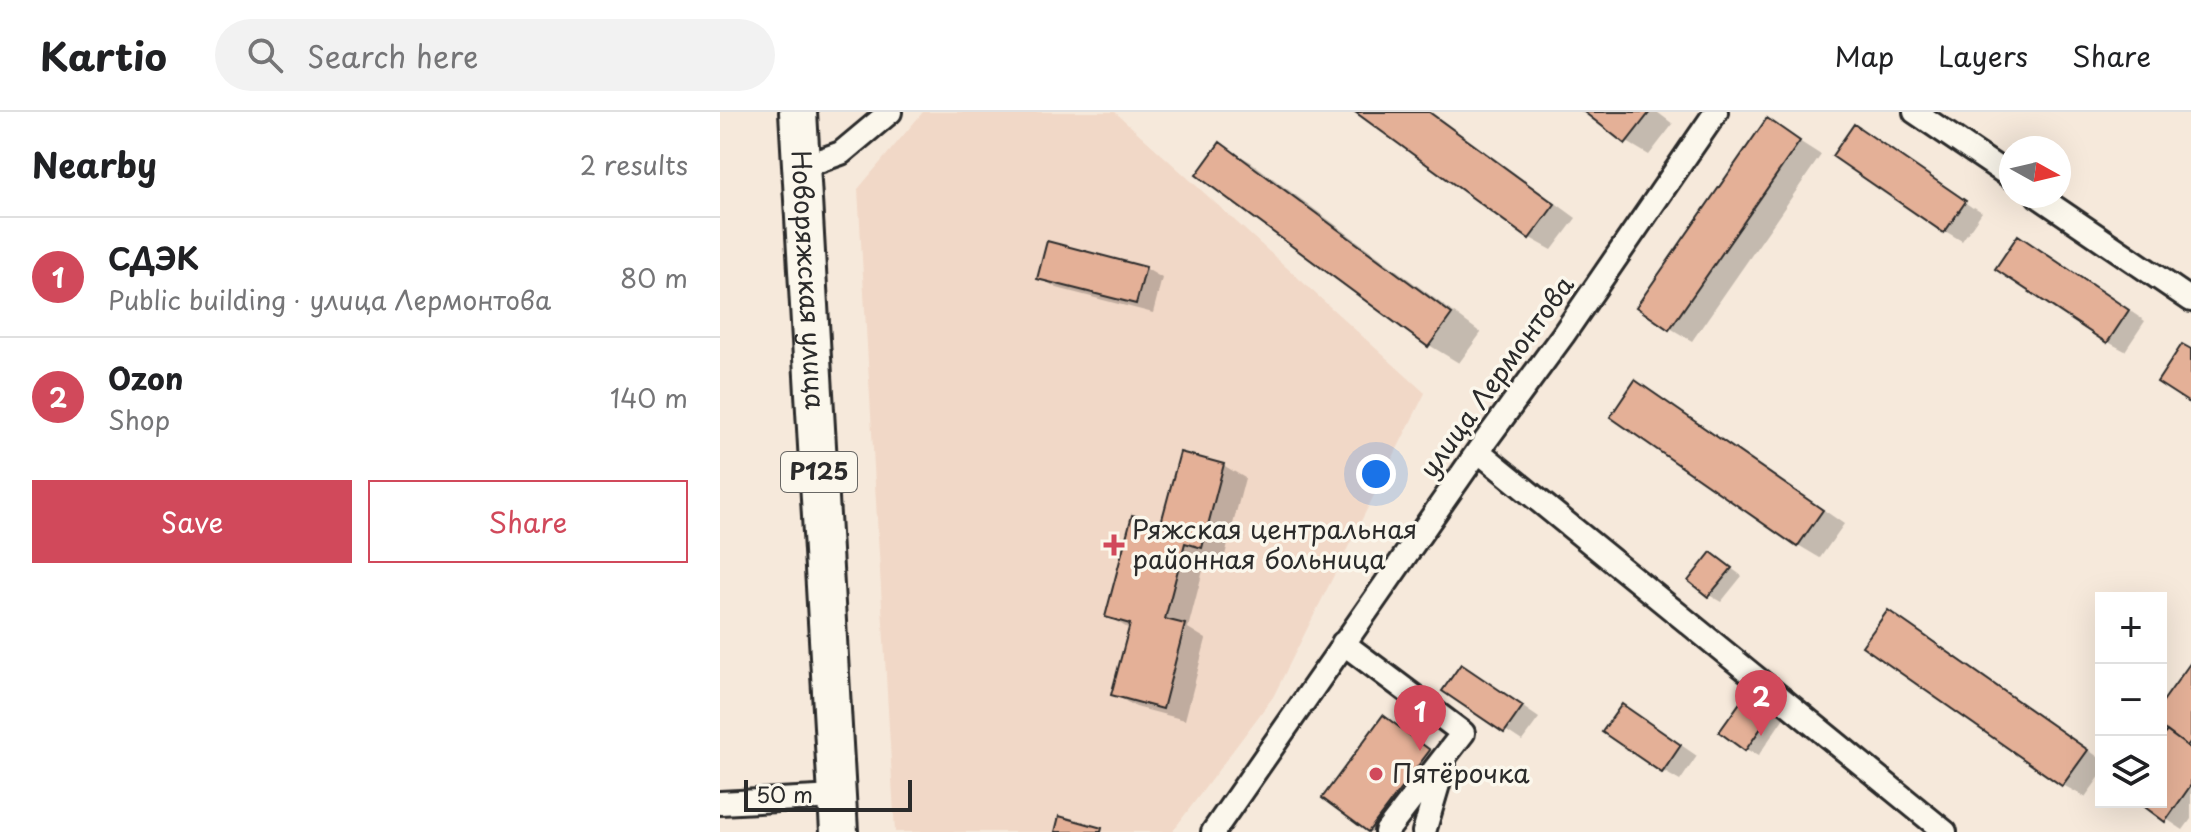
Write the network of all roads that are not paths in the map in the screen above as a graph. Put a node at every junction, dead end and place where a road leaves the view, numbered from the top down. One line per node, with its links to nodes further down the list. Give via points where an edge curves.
1 (798, 112): 5 (main road, Новоряжская улица / Р125)
2 (890, 112): 5 (street, via 841,153)
3 (1716, 112): 9 (street, улица Лермонтова)
4 (1915, 112): 6 (street)
5 (802, 167): 12 (main road, Новоряжская улица / Р125)
6 (1999, 169)
7 (2056, 208): 8 (street)
8 (2191, 300)
9 (1478, 451): 10 (street, улица Лермонтова); 18 (street)
10 (1343, 643): 11 (street, via 1463,733); 15 (street, улица Лермонтова)
11 (1448, 752): 16 (street); 17 (street)
12 (837, 797): 13 (street); 14 (main road, Новоряжская улица / Р125)
13 (720, 803)
14 (839, 832)
15 (1213, 832)
16 (1386, 832)
17 (1424, 832)
18 (1945, 832)

